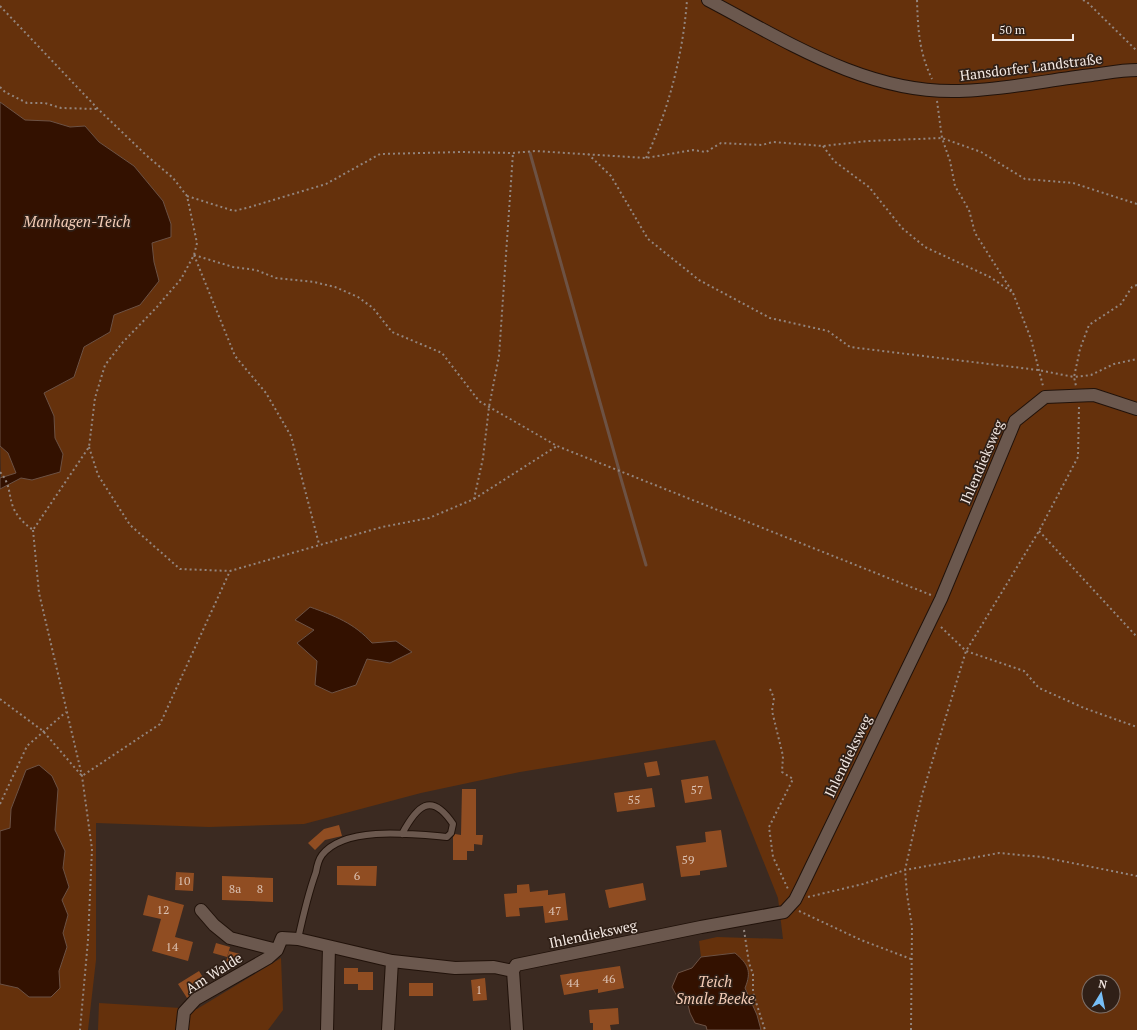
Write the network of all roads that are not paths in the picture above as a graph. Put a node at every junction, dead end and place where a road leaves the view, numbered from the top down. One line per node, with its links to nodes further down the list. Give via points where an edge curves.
1 (708, 0): 2 (street, Hansdorfer Landstraße, via 851,73 904,86 934,86 958,91)
2 (1137, 70)
3 (1137, 409): 10 (street, Ihlendieksweg, via 1094,395 1045,397 1015,421 941,599 802,886 784,912 743,921 701,926 516,965)
4 (402, 834): 4 (lane, via 447,837 453,824 445,812 435,805 425,805 416,811); 6 (lane, via 350,838 333,844 321,855 305,902)
5 (201, 910): 8 (street, Am Walde, via 230,938)
6 (298, 939): 7 (street, Am Walde); 8 (street, Am Walde, via 282,938)
7 (328, 947): 9 (street, Am Walde); 12 (street)
8 (276, 950): 11 (street, Am Walde, via 268,958 196,999 184,1012)
9 (392, 961): 10 (street, Am Walde, via 455,968 494,967); 13 (street)
10 (513, 971): 14 (street)
11 (182, 1030)
12 (327, 1030)
13 (388, 1030)
14 (517, 1030)

